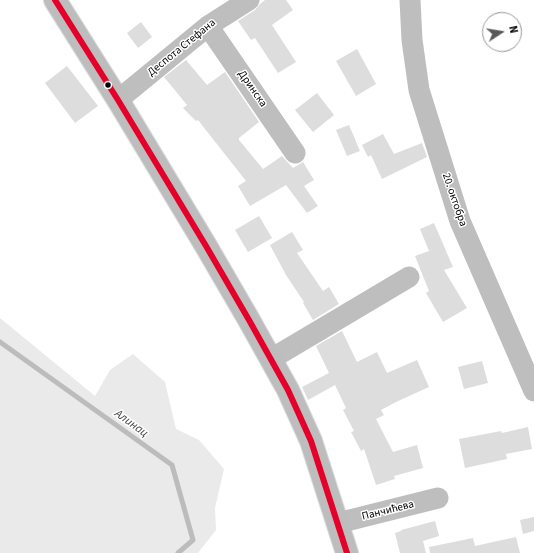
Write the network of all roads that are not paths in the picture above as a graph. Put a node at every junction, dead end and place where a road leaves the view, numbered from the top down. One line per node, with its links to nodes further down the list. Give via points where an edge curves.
1 (55, 0): 5 (main road)
2 (249, 0): 4 (street, Деспота Стефана)
3 (410, 0): 9 (street, 20. октобра, via 418,90 460,221)
4 (208, 26): 5 (street, Деспота Стефана); 6 (street, Дринска)
5 (118, 100): 8 (main road)
6 (295, 153)
7 (409, 278): 8 (street)
8 (271, 359): 11 (main road, via 306,427)
9 (534, 391)
10 (438, 498): 11 (street, Панчићева)
11 (338, 524): 12 (main road)
12 (347, 553)

